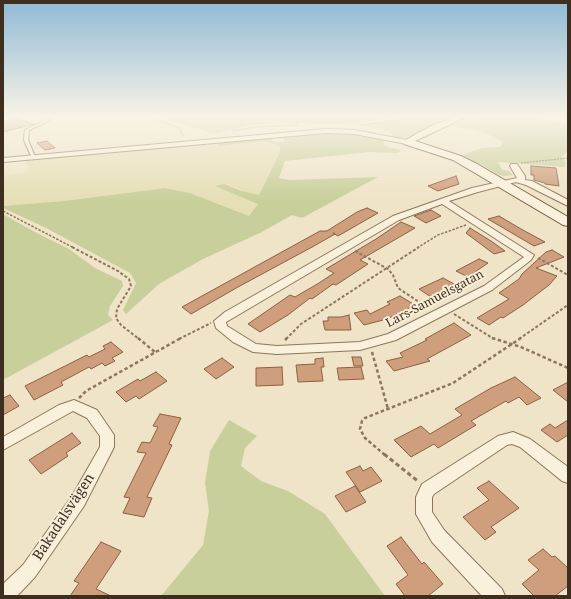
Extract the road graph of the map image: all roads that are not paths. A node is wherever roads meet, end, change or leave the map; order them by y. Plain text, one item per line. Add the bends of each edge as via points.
1 (28, 145) edge
2 (166, 145) edge
3 (416, 145) edge
4 (33, 157) junction
5 (3, 160) edge
6 (514, 166) road end
7 (521, 180) junction
8 (502, 183) junction
9 (443, 201) junction
10 (568, 203) edge
11 (568, 222) edge
12 (3, 444) edge
13 (568, 476) edge
14 (4, 596) edge
15 (495, 596) edge

1 - 4 lane
2 - 4 street
3 - 8 street via 457,158
4 - 5 street
6 - 7 street
7 - 8 street
7 - 10 street
8 - 9 street
8 - 11 street
9 - 9 street, Lars-Samuelsgatan via 396,218 345,247 220,321 222,328 253,348 277,350 360,346 392,337 488,288 528,258 529,255
12 - 14 street, Bakadalsvägen via 74,405 92,414 107,435 107,447 74,507 29,571
13 - 15 street via 525,443 513,438 503,440 428,489 424,497 424,514 438,536

